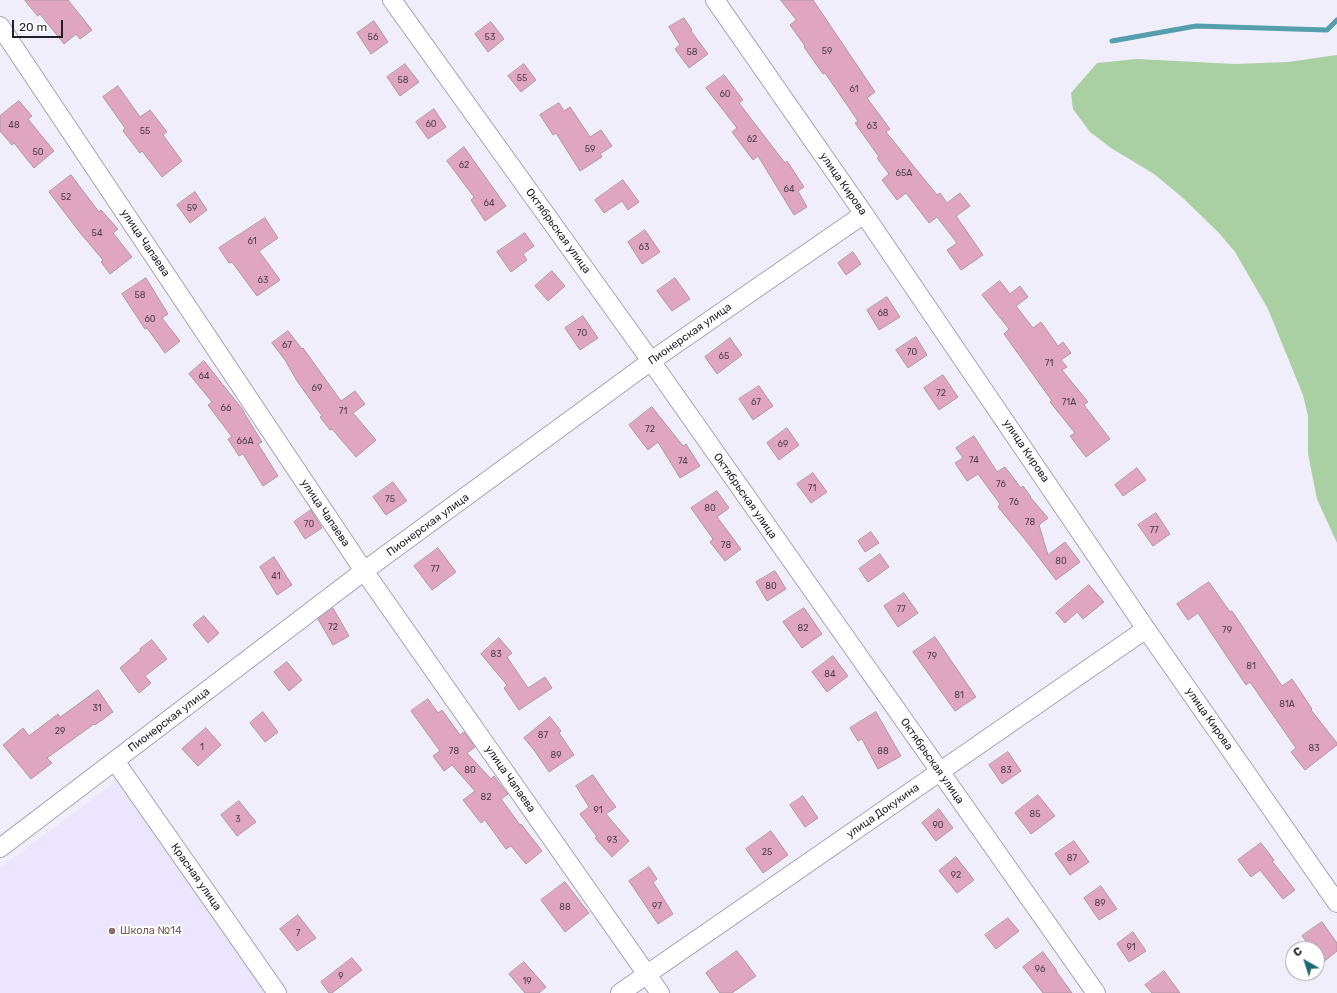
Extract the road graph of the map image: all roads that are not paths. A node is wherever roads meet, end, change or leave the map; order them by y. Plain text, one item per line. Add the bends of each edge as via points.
1 (392, 0) edge
2 (715, 0) edge
3 (0, 26) edge
4 (864, 214) junction
5 (651, 361) junction
6 (364, 571) junction
7 (1146, 629) junction
8 (115, 761) junction
9 (940, 772) junction
10 (0, 848) edge
11 (1337, 903) edge
12 (647, 975) junction
13 (277, 993) edge
14 (620, 993) edge
15 (660, 993) edge
16 (1096, 993) edge

1 - 5 street, Октябрьская улица
2 - 4 street, улица Кирова
3 - 6 street, улица Чапаева
4 - 5 street, Пионерская улица
4 - 7 street, улица Кирова
5 - 6 street, Пионерская улица
5 - 9 street, Октябрьская улица
6 - 8 street, Пионерская улица
6 - 12 street, улица Чапаева
7 - 9 street, улица Докукина
7 - 11 street, улица Кирова
8 - 10 street, Пионерская улица
8 - 13 street, Красная улица
9 - 12 street, улица Докукина
9 - 16 street, Октябрьская улица
12 - 14 street, улица Докукина
12 - 15 street, улица Чапаева

